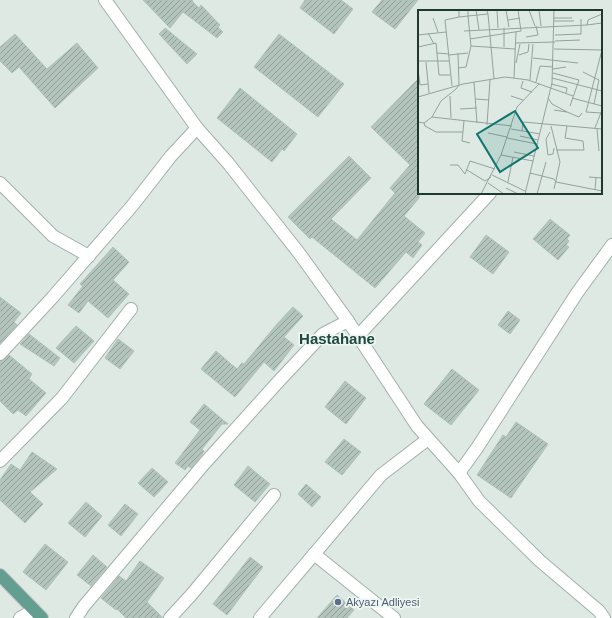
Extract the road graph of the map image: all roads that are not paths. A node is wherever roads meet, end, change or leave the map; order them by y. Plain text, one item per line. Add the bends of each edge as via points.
1 (105, 0) edge
2 (197, 128) junction
3 (0, 183) edge
4 (489, 194) edge
5 (612, 245) edge
6 (89, 256) junction
7 (131, 309) dead end
8 (348, 322) junction
9 (358, 336) junction
10 (0, 354) edge
11 (428, 439) junction
12 (0, 461) edge
13 (459, 473) junction
14 (274, 495) dead end
15 (314, 554) junction
16 (0, 575) edge
17 (38, 614) edge
18 (20, 618) edge
19 (76, 618) edge
20 (170, 618) edge
21 (260, 618) edge
22 (394, 618) edge
23 (604, 618) edge

1 - 2 street
2 - 6 street
2 - 8 street via 299,253
3 - 6 street via 54,236
4 - 9 street
5 - 13 street via 577,293
6 - 10 street
7 - 12 street via 62,398
8 - 9 street
8 - 19 street via 323,334 278,382 204,464
9 - 11 street
11 - 13 street
11 - 15 street via 381,475
13 - 23 street via 479,501 501,523
14 - 20 street
15 - 21 street
15 - 22 street
16 - 17 main road
17 - 18 street

